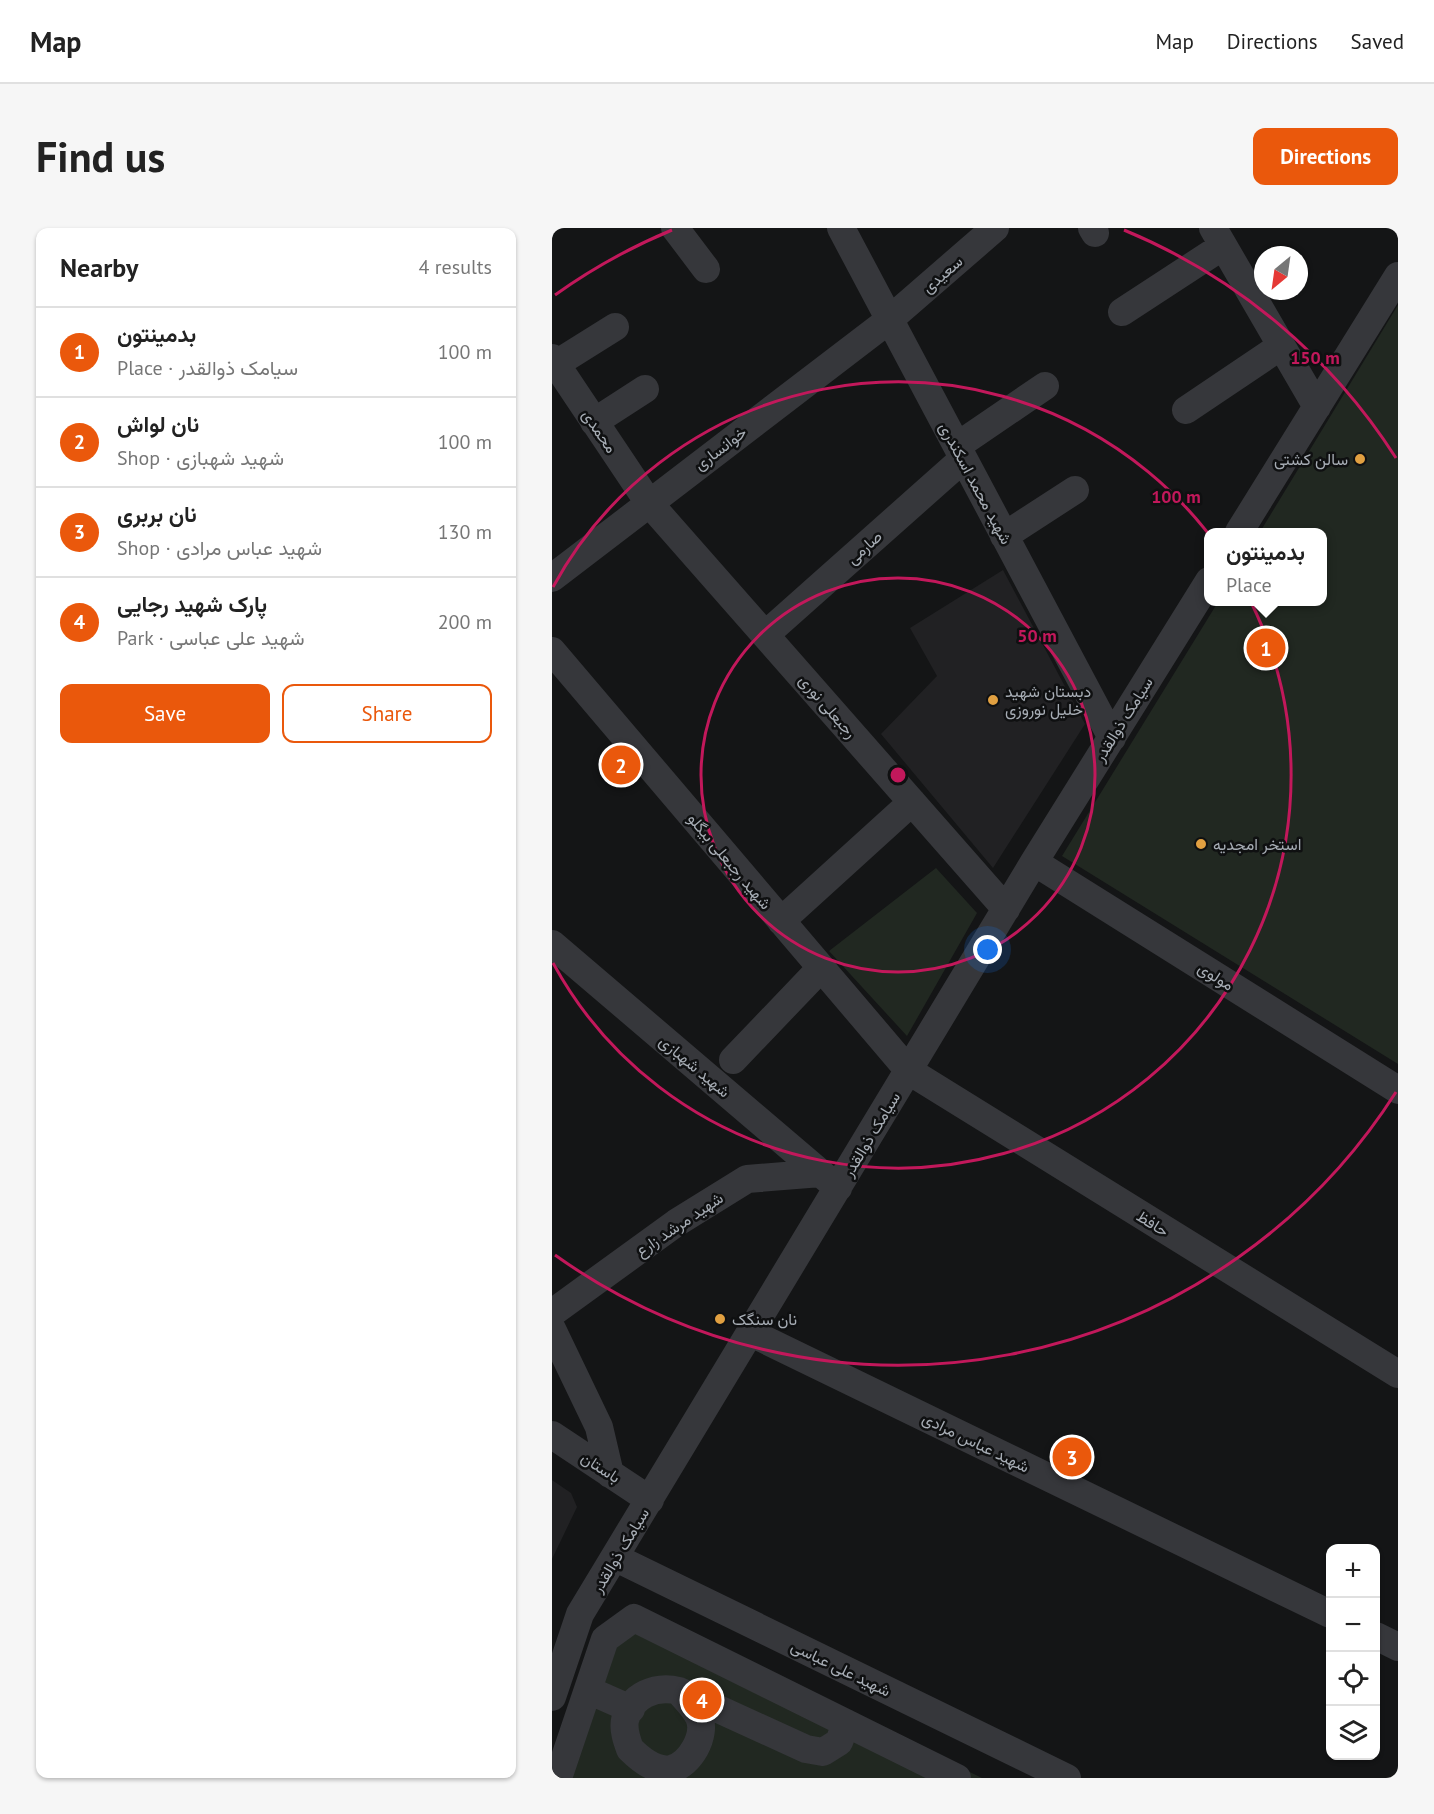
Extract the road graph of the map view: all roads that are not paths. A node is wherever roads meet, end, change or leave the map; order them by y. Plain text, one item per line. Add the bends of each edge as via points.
1 (675, 228) edge
2 (841, 228) edge
3 (995, 228) edge
4 (1218, 237) edge
5 (706, 269) dead end
6 (1398, 276) edge
7 (1122, 312) dead end
8 (889, 320) junction
9 (615, 327) dead end
10 (1281, 346) junction
11 (554, 361) edge
12 (1045, 386) dead end
13 (645, 389) dead end
14 (1317, 407) junction
15 (1186, 410) dead end
16 (594, 422) junction
17 (960, 452) junction
18 (1075, 490) dead end
19 (649, 503) junction
20 (1241, 528) edge
21 (1004, 536) junction
22 (552, 578) edge
23 (1204, 589) edge
24 (765, 635) junction
25 (552, 651) edge
26 (1112, 738) junction
27 (912, 802) junction
28 (1034, 862) junction
29 (1006, 909) junction
30 (781, 921) junction
31 (552, 944) edge
32 (821, 968) junction
33 (733, 1059) dead end
34 (909, 1071) junction
35 (1398, 1090) edge
36 (830, 1180) junction
37 (552, 1314) edge
38 (552, 1329) edge
39 (751, 1333) junction
40 (1398, 1374) edge
41 (552, 1435) edge
42 (610, 1474) junction
43 (650, 1500) junction
44 (616, 1558) junction
45 (1326, 1612) edge
46 (1380, 1638) edge
47 (1398, 1647) edge
48 (588, 1689) junction
49 (678, 1691) junction
50 (552, 1697) edge
51 (631, 1709) junction
52 (846, 1723) junction
53 (569, 1745) junction
54 (671, 1774) edge
55 (558, 1778) edge
56 (582, 1778) edge
57 (957, 1778) edge
58 (1067, 1778) edge

1 - 5 street
2 - 8 street, شهید محمد اسکندری
3 - 8 street, سعیدی
4 - 7 street
4 - 10 street
6 - 14 street
8 - 17 street, شهید محمد اسکندری
8 - 19 street, خوانساری
9 - 11 street
10 - 14 street
10 - 15 street
11 - 16 street, محمدی
12 - 17 street, صارمی
13 - 16 street
14 - 20 street
16 - 19 street, محمدی
17 - 21 street, شهید محمد اسکندری
17 - 24 street, صارمی
18 - 21 street
19 - 22 street, خوانساری
19 - 24 street, رجبعلی نوری
21 - 26 street, شهید محمد اسکندری
23 - 26 street, سیامک ذوالقدر
24 - 27 street, رجبعلی نوری
25 - 30 street, شهید رجبعلی بیگلو
26 - 28 street, سیامک ذوالقدر
27 - 29 street, رجبعلی نوری
27 - 30 street
28 - 29 street, سیامک ذوالقدر
28 - 35 street, مولوی
29 - 34 street, سیامک ذوالقدر
30 - 32 street, شهید رجبعلی بیگلو
31 - 36 street, شهید شهبازی
32 - 33 street
32 - 34 street, شهید رجبعلی بیگلو
34 - 36 street, سیامک ذوالقدر
34 - 40 street, حافظ
36 - 37 street, شهید مرشد زارع via 747,1179 676,1224
36 - 39 street, سیامک ذوالقدر
38 - 42 street via 599,1427
39 - 43 street, سیامک ذوالقدر
39 - 45 street, شهید عباس مرادی
41 - 42 street, باستان
42 - 43 street, باستان
43 - 44 street, سیامک ذوالقدر
44 - 50 street, سیامک ذوالقدر via 580,1614
44 - 58 street, شهید علی عباسی
46 - 47 street
48 - 51 street
48 - 52 street via 605,1639 634,1618
48 - 53 street
49 - 51 street via 655,1689
49 - 52 street via 823,1752 839,1742
49 - 54 street via 700,1718 702,1734 689,1757
51 - 54 street via 625,1720 630,1749
52 - 57 street
53 - 55 street
53 - 56 street

